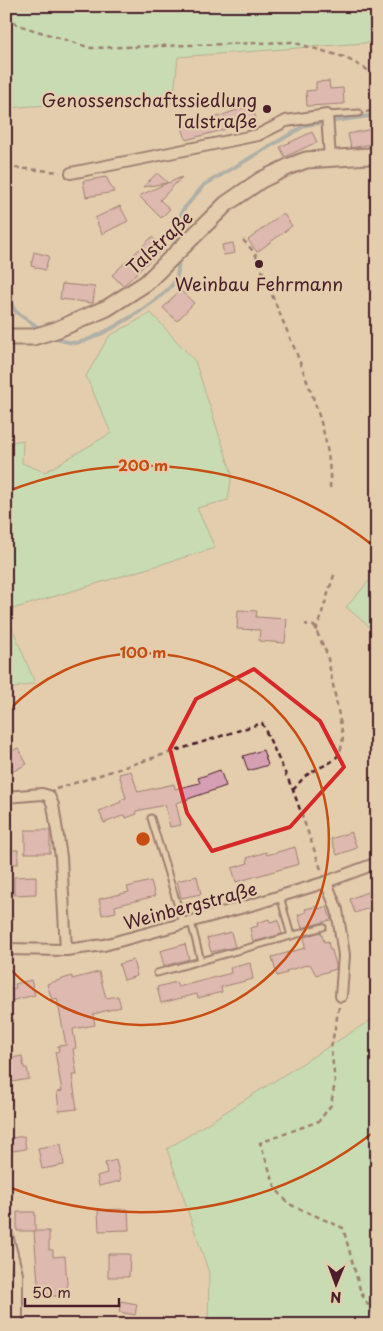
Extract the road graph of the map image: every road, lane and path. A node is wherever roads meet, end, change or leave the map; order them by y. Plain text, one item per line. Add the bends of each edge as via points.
1 (6, 16) edge
2 (377, 75) edge
3 (359, 112) dead end
4 (327, 120) junction
5 (377, 154) edge
6 (330, 159) junction
7 (6, 167) edge
8 (71, 173) joint
9 (243, 240) dead end
10 (6, 337) edge
11 (330, 489) dead end
12 (335, 572) dead end
13 (305, 624) dead end
14 (316, 631) junction
15 (56, 789) dead end
16 (293, 790) junction
17 (6, 796) edge
18 (151, 818) dead end
19 (377, 863) edge
20 (326, 882) junction
21 (280, 896) junction
22 (187, 923) junction
23 (323, 927) dead end
24 (291, 936) junction
25 (6, 950) edge
26 (66, 950) junction
27 (201, 961) junction
28 (157, 973) dead end
29 (341, 996) joint
30 (6, 1231) edge
31 (377, 1320) edge
32 (17, 1325) edge

1 - 2 path via 18,25 91,48 292,42 344,57
3 - 4 lane
4 - 6 street
4 - 8 street via 286,120 258,135
5 - 6 street, Talstraße
6 - 10 street, Talstraße via 306,160 261,180 226,204 146,283 107,308 33,337
7 - 8 path
9 - 11 path via 254,253 303,370 328,446
12 - 14 path
13 - 14 path via 314,626
14 - 16 path via 327,654 343,736 342,746 339,756 306,776
15 - 16 path via 262,723
16 - 20 path
17 - 26 street via 42,794 49,796 53,805 61,857
18 - 22 lane
19 - 20 street, Weinbergstraße
20 - 21 street, Weinbergstraße
20 - 29 street via 337,910 344,955
21 - 22 street, Weinbergstraße
21 - 24 lane
22 - 26 street, Weinbergstraße via 104,945
22 - 27 lane
23 - 24 lane
24 - 27 lane
25 - 26 street, Weinbergstraße
27 - 28 lane
29 - 31 path via 331,1048 335,1082 331,1105 319,1121 260,1143 276,1189 289,1204 343,1228 361,1293
30 - 32 street via 18,1274

